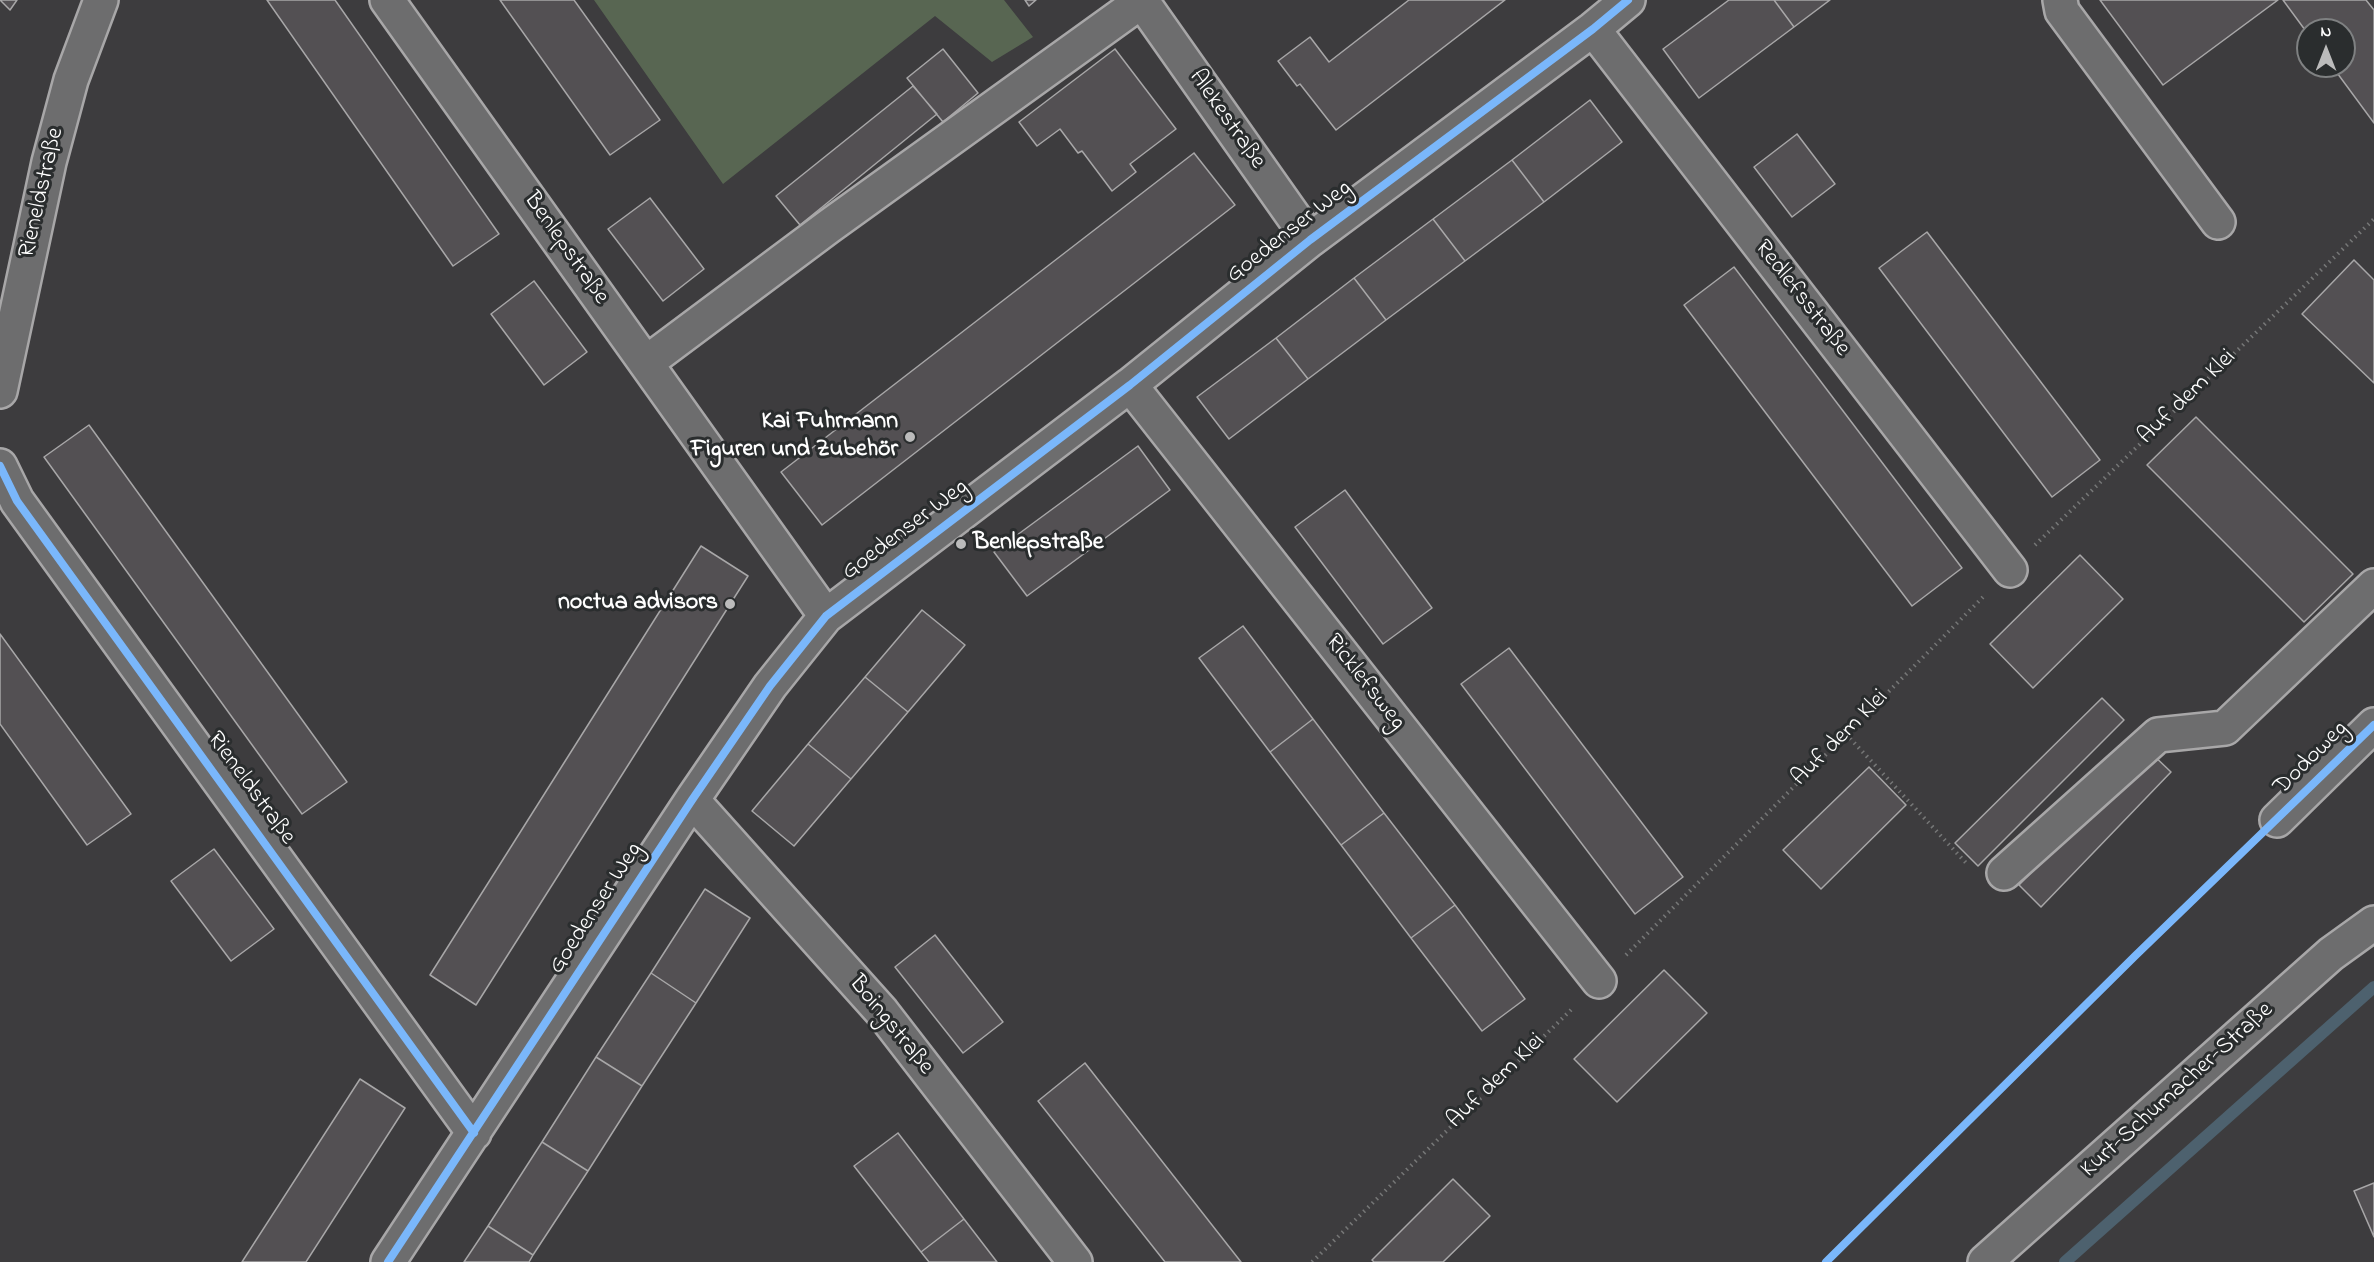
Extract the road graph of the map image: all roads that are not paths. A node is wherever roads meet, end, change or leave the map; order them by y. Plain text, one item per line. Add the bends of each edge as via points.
1 (101, 0) edge
2 (387, 0) edge
3 (1142, 0) edge
4 (1628, 0) edge
5 (2060, 0) edge
6 (1593, 29) junction
7 (2218, 222) dead end
8 (1310, 240) junction
9 (646, 363) junction
10 (1130, 385) junction
11 (0, 391) edge
12 (0, 466) edge
13 (2010, 570) road end
14 (2374, 586) edge
15 (826, 616) junction
16 (2374, 725) edge
17 (692, 800) junction
18 (2277, 820) dead end
19 (2004, 873) road end
20 (2374, 923) edge
21 (1599, 981) road end
22 (474, 1133) junction
23 (388, 1262) edge
24 (1075, 1262) edge
25 (1985, 1262) edge

1 - 11 street, Rieneldstraße via 71,80 49,162
2 - 9 street, Benlepstraße
3 - 8 street, Alekestraße
3 - 9 street
4 - 6 street, Goedenser Weg
5 - 7 street via 2062,11
6 - 8 street, Goedenser Weg
6 - 13 street, Redlefsstraße
8 - 10 street, Goedenser Weg
9 - 15 street, Benlepstraße
10 - 15 street, Goedenser Weg
10 - 21 street, Ricklefsweg
12 - 22 street, Rieneldstraße via 24,510
14 - 19 street via 2225,728 2158,735
15 - 17 street, Goedenser Weg via 770,686
16 - 18 street, Dodoweg
17 - 22 street, Goedenser Weg
17 - 24 street, Boingstraße via 882,1012
20 - 25 street, Kurt-Schumacher-Straße via 2331,954
22 - 23 street, Goedenser Weg

